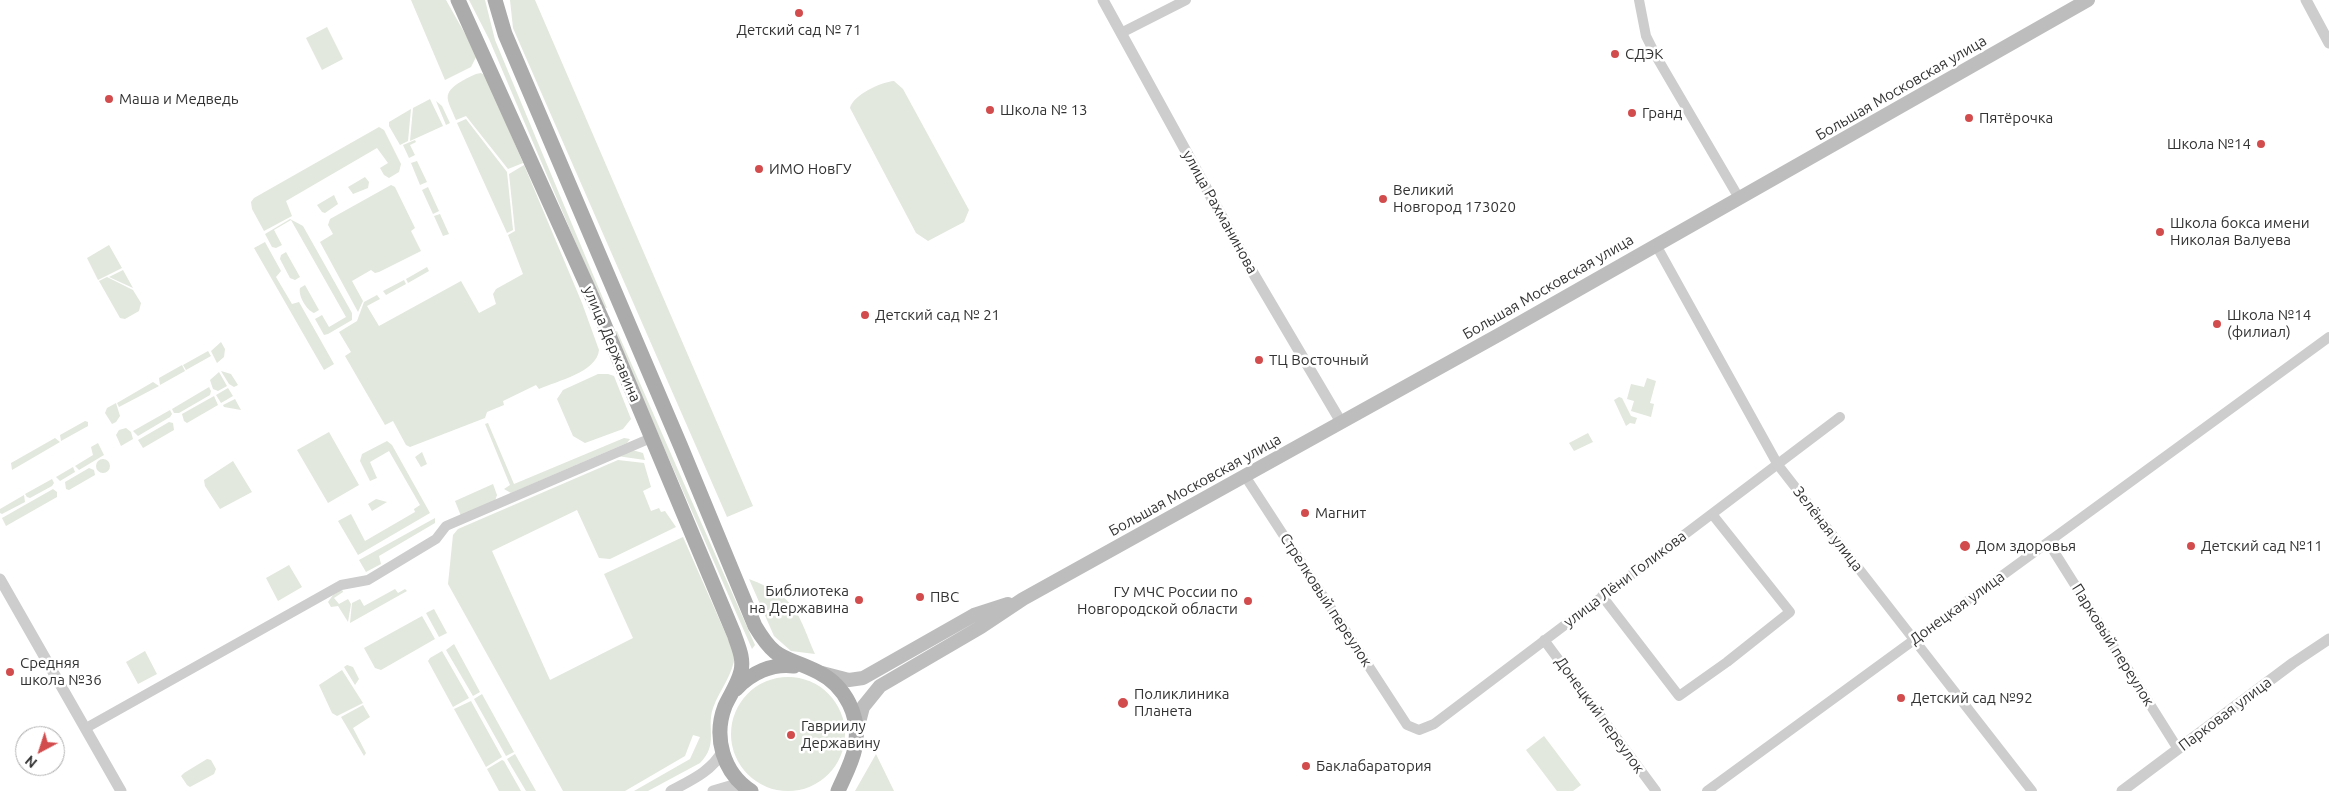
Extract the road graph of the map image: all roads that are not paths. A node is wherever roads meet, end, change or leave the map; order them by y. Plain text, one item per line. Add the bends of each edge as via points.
1 (458, 0) edge
2 (495, 0) edge
3 (1103, 0) edge
4 (1186, 0) edge
5 (1639, 0) edge
6 (2088, 0) edge
7 (2306, 0) edge
8 (1121, 32) junction
9 (2329, 43) edge
10 (1739, 198) junction
11 (1656, 245) junction
12 (623, 310) junction
13 (602, 319) junction
14 (2329, 337) edge
15 (1840, 418) dead end
16 (1340, 422) junction
17 (651, 438) junction
18 (1778, 465) junction
19 (1245, 476) junction
20 (1712, 514) junction
21 (2048, 542) junction
22 (0, 579) edge
23 (1602, 596) junction
24 (1023, 599) junction
25 (1914, 639) junction
26 (2329, 639) edge
27 (1544, 640) junction
28 (810, 669) junction
29 (732, 694) junction
30 (1407, 725) joint
31 (86, 728) junction
32 (857, 738) junction
33 (2178, 749) junction
34 (722, 752) junction
35 (851, 762) junction
36 (749, 790) edge
37 (121, 791) edge
38 (671, 791) edge
39 (713, 791) edge
40 (826, 791) edge
41 (838, 791) edge
42 (1656, 791) edge
43 (1707, 791) edge
44 (2032, 791) edge
45 (2122, 791) edge

1 - 13 main road, улица Державина
2 - 12 main road, улица Державина via 505,34
3 - 8 street, улица Рахманинова
4 - 8 street via 1143,24
5 - 10 street via 1646,36 1656,56
6 - 10 main road, Большая Московская улица
7 - 9 street
8 - 16 street, улица Рахманинова
10 - 11 main road, Большая Московская улица
11 - 16 main road, Большая Московская улица
11 - 18 street, Зелёная улица
12 - 13 main road
12 - 28 main road, улица Державина via 755,626 766,645 780,658
13 - 17 main road, улица Державина
14 - 21 street, Донецкая улица
15 - 18 street, улица Лёни Голикова
16 - 19 main road, Большая Московская улица
17 - 29 main road, улица Державина via 742,658 741,672
17 - 31 street via 446,526 436,539 368,580 341,585
18 - 20 street, улица Лёни Голикова
18 - 25 street, Зелёная улица
19 - 24 main road, Большая Московская улица
19 - 30 street, Стрелковый переулок
20 - 23 street, улица Лёни Голикова
20 - 23 street via 1790,612 1727,662 1679,696
21 - 25 street, Донецкая улица
21 - 33 street, Парковый переулок
22 - 31 street
23 - 27 street, улица Лёни Голикова
24 - 28 main road, Большая Московская улица via 974,615 863,678 849,680
24 - 32 main road, Большая Московская улица via 880,686 863,707
25 - 43 street, Донецкая улица
25 - 44 street, Зелёная улица
26 - 33 street, Парковая улица
27 - 30 street, улица Лёни Голикова via 1428,727 1419,730
27 - 42 street, Донецкий переулок
28 - 29 main road, улица Державина via 784,666 764,670 746,680
28 - 32 main road, улица Державина via 839,687 847,698 855,717
29 - 34 main road, улица Державина via 722,716
31 - 37 street
32 - 35 main road, улица Державина
33 - 45 street, Парковая улица
34 - 36 main road, улица Державина via 729,769
34 - 38 street via 718,760 702,773
35 - 40 main road, улица Державина via 840,779
35 - 41 main road, улица Державина
36 - 39 street via 730,786

